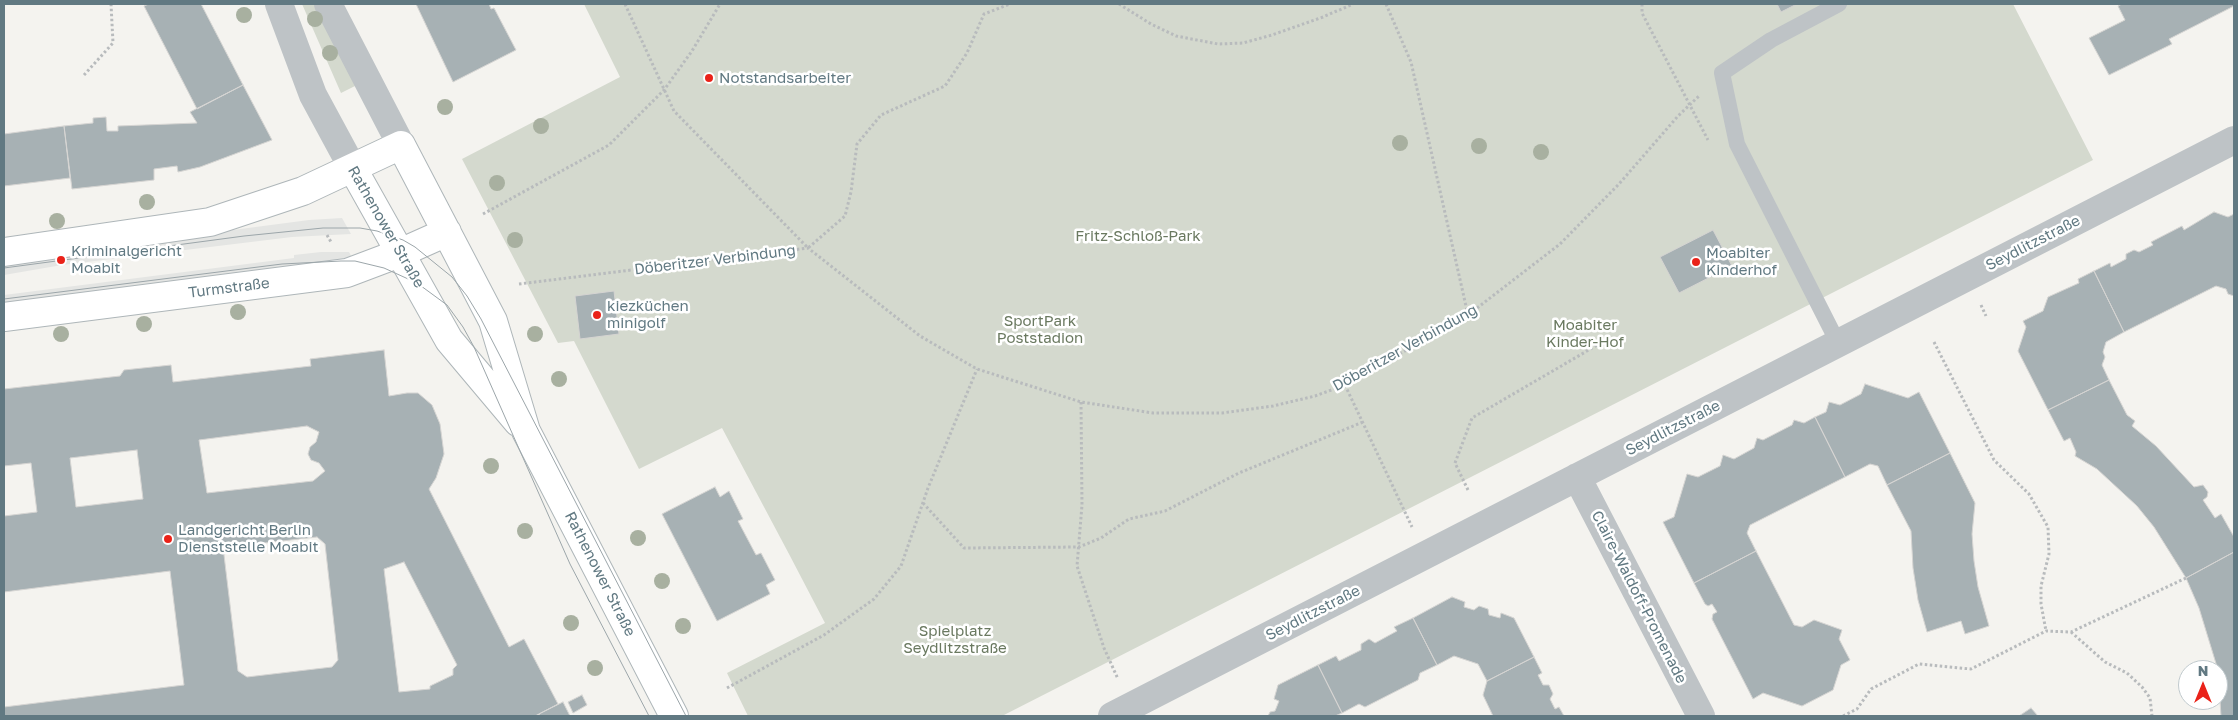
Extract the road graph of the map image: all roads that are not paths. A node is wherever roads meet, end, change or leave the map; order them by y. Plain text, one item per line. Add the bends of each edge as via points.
1 (279, 4) edge
2 (328, 4) edge
3 (1839, 4) edge
4 (2234, 140) edge
5 (402, 145) junction
6 (353, 169) junction
7 (447, 232) junction
8 (4, 252) edge
9 (400, 254) junction
10 (4, 317) edge
11 (1838, 343) junction
12 (526, 431) junction
13 (1577, 477) junction
14 (1122, 711) edge
15 (674, 716) edge
16 (1701, 716) edge

1 - 6 street, Rathenower Straße via 313,95
2 - 5 street, Rathenower Straße
3 - 11 lane via 1771,40 1722,73 1736,144
4 - 11 street, Seydlitzstraße
5 - 6 main road
5 - 7 main road, Rathenower Straße
6 - 8 main road via 303,191 210,222
6 - 9 main road, Rathenower Straße
7 - 9 main road, Turmstraße
7 - 12 main road, Rathenower Straße via 493,321
9 - 10 main road, Turmstraße via 347,274
9 - 12 main road, Rathenower Straße via 449,340
11 - 13 street, Seydlitzstraße
12 - 15 main road, Rathenower Straße
13 - 14 street, Seydlitzstraße
13 - 16 street, Claire-Waldoff-Promenade

